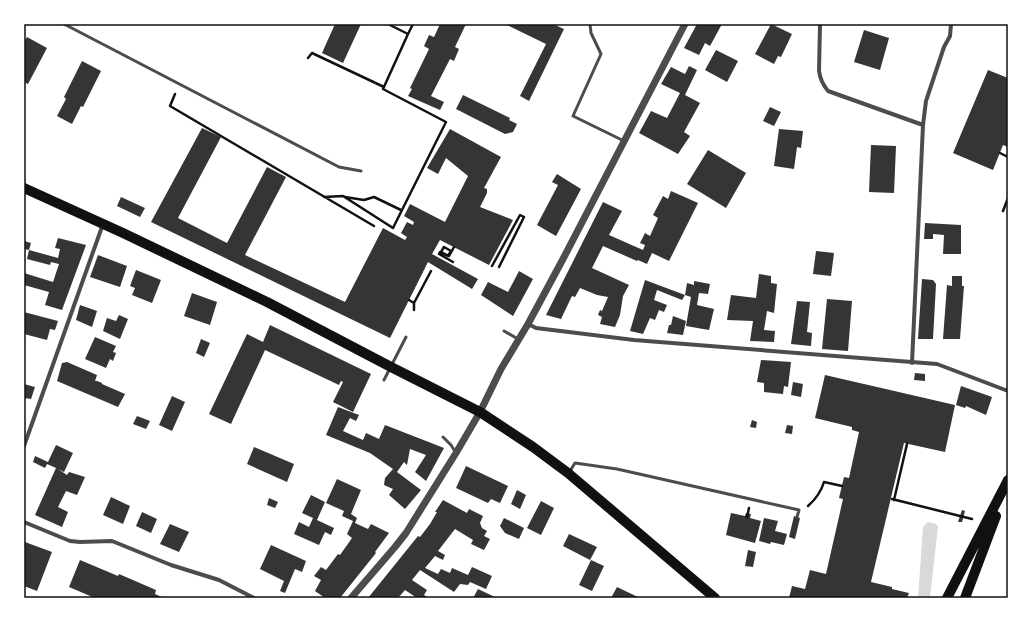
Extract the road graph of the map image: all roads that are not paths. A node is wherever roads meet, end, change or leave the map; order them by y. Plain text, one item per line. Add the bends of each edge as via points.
1 (64, 24) edge
2 (590, 24) edge
3 (685, 24) edge
4 (820, 24) edge
5 (951, 24) edge
6 (923, 125) junction
7 (624, 141) junction
8 (361, 171) dead end
9 (24, 188) edge
10 (103, 224) junction
11 (528, 324) junction
12 (504, 331) dead end
13 (406, 337) dead end
14 (518, 339) junction
15 (912, 363) junction
16 (391, 367) junction
17 (384, 380) dead end
18 (1008, 391) edge
19 (480, 412) junction
20 (443, 437) dead end
21 (24, 446) edge
22 (456, 453) junction
23 (568, 473) junction
24 (1008, 481) edge
25 (797, 517) dead end
26 (24, 522) edge
27 (983, 553) junction
28 (967, 593) edge
29 (254, 598) edge
30 (351, 598) edge
31 (715, 598) edge
32 (948, 598) edge
33 (953, 598) edge
34 (962, 598) edge

1 - 8 lane via 339,166
2 - 7 lane via 591,33 601,54 573,116
3 - 7 street
4 - 6 street via 819,71 828,91
5 - 6 street via 950,36 926,101
6 - 15 street
7 - 11 street
9 - 10 main road
10 - 16 main road via 268,302
10 - 21 street
11 - 14 street
11 - 15 street via 536,328 634,340
12 - 14 lane
13 - 16 lane
14 - 19 street
15 - 18 street via 937,364
16 - 17 lane
16 - 19 main road
19 - 22 street
19 - 23 main road
20 - 22 lane
22 - 30 street via 406,534
23 - 25 lane via 575,464 616,469 800,510
23 - 31 main road
24 - 27 main road
24 - 32 main road
26 - 29 street via 70,541 112,541 171,565 219,580
27 - 28 main road
27 - 33 main road
28 - 34 main road

